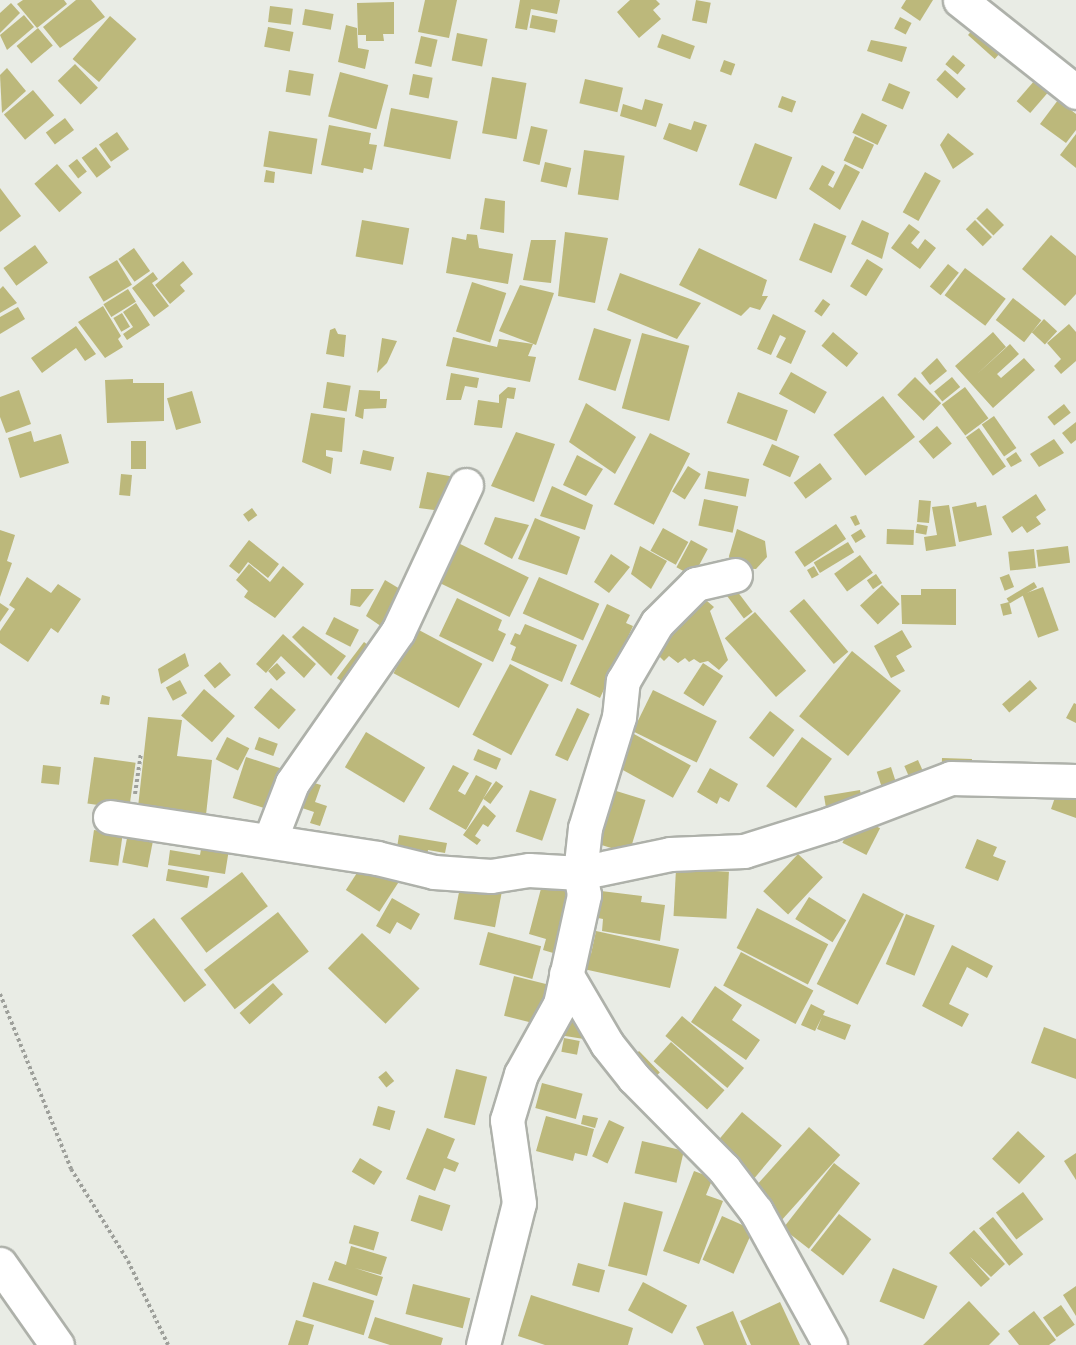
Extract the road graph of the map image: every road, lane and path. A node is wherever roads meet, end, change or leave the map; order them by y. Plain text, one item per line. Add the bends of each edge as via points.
1 (960, 0) edge
2 (1076, 92) edge
3 (466, 485) dead end
4 (735, 575) dead end
5 (1076, 781) edge
6 (110, 817) dead end
7 (270, 840) junction
8 (580, 873) junction
9 (566, 974) junction
10 (0, 994) edge
11 (0, 1264) edge
12 (57, 1345) edge
13 (168, 1345) edge
14 (483, 1345) edge
15 (830, 1345) edge

1 - 2 street
3 - 7 street via 398,632 298,773
4 - 8 street via 696,584 657,623 623,681 619,717 585,828
5 - 8 street via 951,778 830,824 744,851 670,854
6 - 7 street
7 - 8 street via 434,872 490,876 529,870
8 - 9 street via 584,895
9 - 14 street via 560,1004 521,1074 507,1120 519,1203
9 - 15 street via 607,1044 627,1069 724,1169 756,1211
10 - 13 path via 71,1168 128,1261
11 - 12 street

